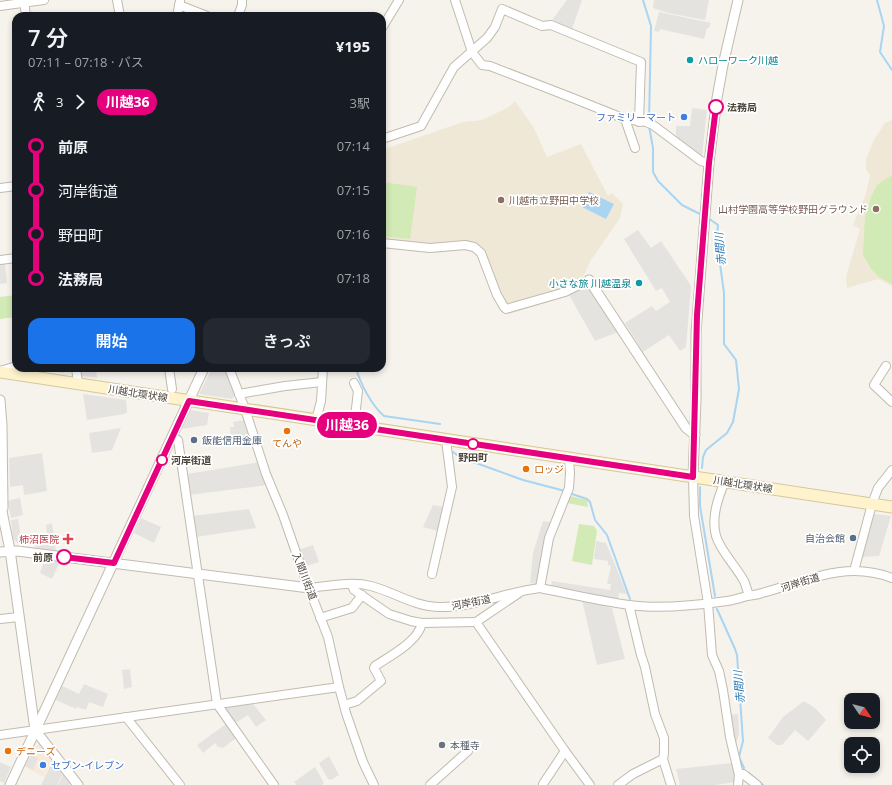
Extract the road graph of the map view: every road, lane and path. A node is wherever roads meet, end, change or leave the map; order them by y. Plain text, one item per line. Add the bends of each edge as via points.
1 (44, 0) edge
2 (117, 0) edge
3 (242, 0) edge
4 (399, 0) edge
5 (455, 0) edge
6 (738, 0) edge
7 (24, 1) edge
8 (180, 3) edge
9 (0, 6) edge
10 (25, 12) edge
11 (119, 12) edge
12 (199, 12) edge
13 (239, 12) edge
14 (386, 21) edge
15 (472, 52) junction
16 (625, 119) junction
17 (646, 123) junction
18 (386, 138) edge
19 (635, 148) dead end
20 (709, 163) junction
21 (12, 186) edge
22 (0, 188) edge
23 (386, 243) edge
24 (12, 258) edge
25 (0, 260) edge
26 (589, 280) joint
27 (886, 366) dead end
28 (12, 368) edge
29 (0, 372) edge
30 (77, 372) edge
31 (170, 372) edge
32 (202, 372) edge
33 (231, 372) edge
34 (323, 372) edge
35 (322, 382) junction
36 (78, 383) junction
37 (354, 383) dead end
38 (172, 389) dead end
39 (239, 394) junction
40 (0, 400) edge
41 (189, 401) junction
42 (892, 402) edge
43 (245, 410) junction
44 (316, 420) junction
45 (354, 426) junction
46 (695, 435) junction
47 (172, 437) junction
48 (446, 440) junction
49 (569, 458) junction
50 (892, 470) edge
51 (693, 477) junction
52 (725, 481) junction
53 (0, 502) edge
54 (872, 504) junction
55 (892, 507) edge
56 (3, 511) junction
57 (10, 550) junction
58 (0, 552) edge
59 (114, 563) junction
60 (854, 571) junction
61 (198, 573) junction
62 (432, 574) dead end
63 (892, 578) edge
64 (352, 585) junction
65 (309, 588) junction
66 (540, 588) junction
67 (525, 590) junction
68 (362, 595) junction
69 (749, 595) junction
70 (708, 603) junction
71 (629, 605) junction
72 (19, 617) junction
73 (320, 618) junction
74 (0, 619) edge
75 (476, 622) junction
76 (422, 623) junction
77 (339, 687) junction
78 (218, 704) junction
79 (344, 705) junction
80 (126, 717) junction
81 (35, 730) junction
82 (0, 735) edge
83 (468, 751) dead end
84 (566, 751) junction
85 (663, 759) junction
86 (739, 775) junction
87 (10, 785) edge
88 (78, 785) edge
89 (180, 785) edge
90 (274, 785) edge
91 (374, 785) edge
92 (430, 785) edge
93 (544, 785) edge
94 (590, 785) edge
95 (618, 785) edge
96 (671, 785) edge
97 (738, 785) edge
98 (756, 785) edge

1 - 7 street
2 - 11 street
3 - 13 street
4 - 14 street
5 - 15 street
6 - 20 street via 717,98
7 - 9 street
7 - 10 street
8 - 12 street
15 - 16 street via 482,65
15 - 17 street via 495,27 502,9 542,26 550,25 641,62
15 - 18 street via 454,67 421,126
16 - 17 street
16 - 19 street
17 - 20 street via 701,161
20 - 46 street via 696,333
21 - 22 street
23 - 26 street via 430,248 465,245 474,247 481,253 497,295 506,309 565,292
24 - 25 street
26 - 46 street via 686,428
27 - 42 street via 874,385
28 - 29 street
29 - 36 main road, 川越北環状線
30 - 36 street
31 - 38 street
32 - 41 street
33 - 39 street, 入間川街道
34 - 35 street
35 - 39 street
35 - 44 street
36 - 41 main road, 川越北環状線
37 - 45 street via 358,391
39 - 43 street, 入間川街道
40 - 56 street
41 - 43 main road, 川越北環状線
41 - 47 street
43 - 44 main road, 川越北環状線
43 - 65 street, 入間川街道
44 - 45 main road, 川越北環状線
45 - 48 main road, 川越北環状線
46 - 51 street
47 - 59 street
47 - 61 street via 178,440
48 - 49 main road, 川越北環状線
48 - 62 street via 452,487
49 - 51 main road, 川越北環状線
49 - 66 street via 569,488 549,538
50 - 54 street via 878,488
51 - 52 main road, 川越北環状線
51 - 70 street via 694,516
52 - 54 main road, 川越北環状線
52 - 69 street via 718,497 714,522 716,536 743,580
53 - 56 street
54 - 55 main road, 川越北環状線
54 - 60 street
56 - 57 street
57 - 58 street, 河岸街道
57 - 59 street, 河岸街道
57 - 72 street
59 - 61 street, 河岸街道
59 - 81 street
60 - 63 street, 河岸街道 via 872,572
60 - 69 street, 河岸街道 via 812,577 761,594
61 - 65 street, 河岸街道
61 - 78 street
64 - 65 street, 河岸街道
64 - 67 street, 河岸街道 via 369,586 411,602 438,607 455,607
64 - 68 street via 354,590
65 - 73 street, 入間川街道
66 - 67 street, 河岸街道
66 - 71 street, 河岸街道
67 - 75 street
68 - 73 street via 352,608
68 - 76 street via 389,614
69 - 70 street, 河岸街道
70 - 71 street, 河岸街道 via 650,607
70 - 86 street via 712,655 719,671
71 - 85 street via 655,714 664,738
72 - 74 street
72 - 81 street
73 - 77 street, 入間川街道 via 328,637
75 - 76 street
75 - 84 street
76 - 79 street via 416,636 375,666 381,681 357,701
77 - 78 street
77 - 79 street, 入間川街道
78 - 80 street
78 - 90 street
79 - 91 street, 入間川街道
80 - 81 street
80 - 89 street
81 - 82 street
81 - 87 street
81 - 88 street
83 - 92 street
84 - 93 street via 542,784
84 - 94 street
85 - 95 street via 633,774
85 - 96 street
86 - 97 street
86 - 98 street via 743,774

